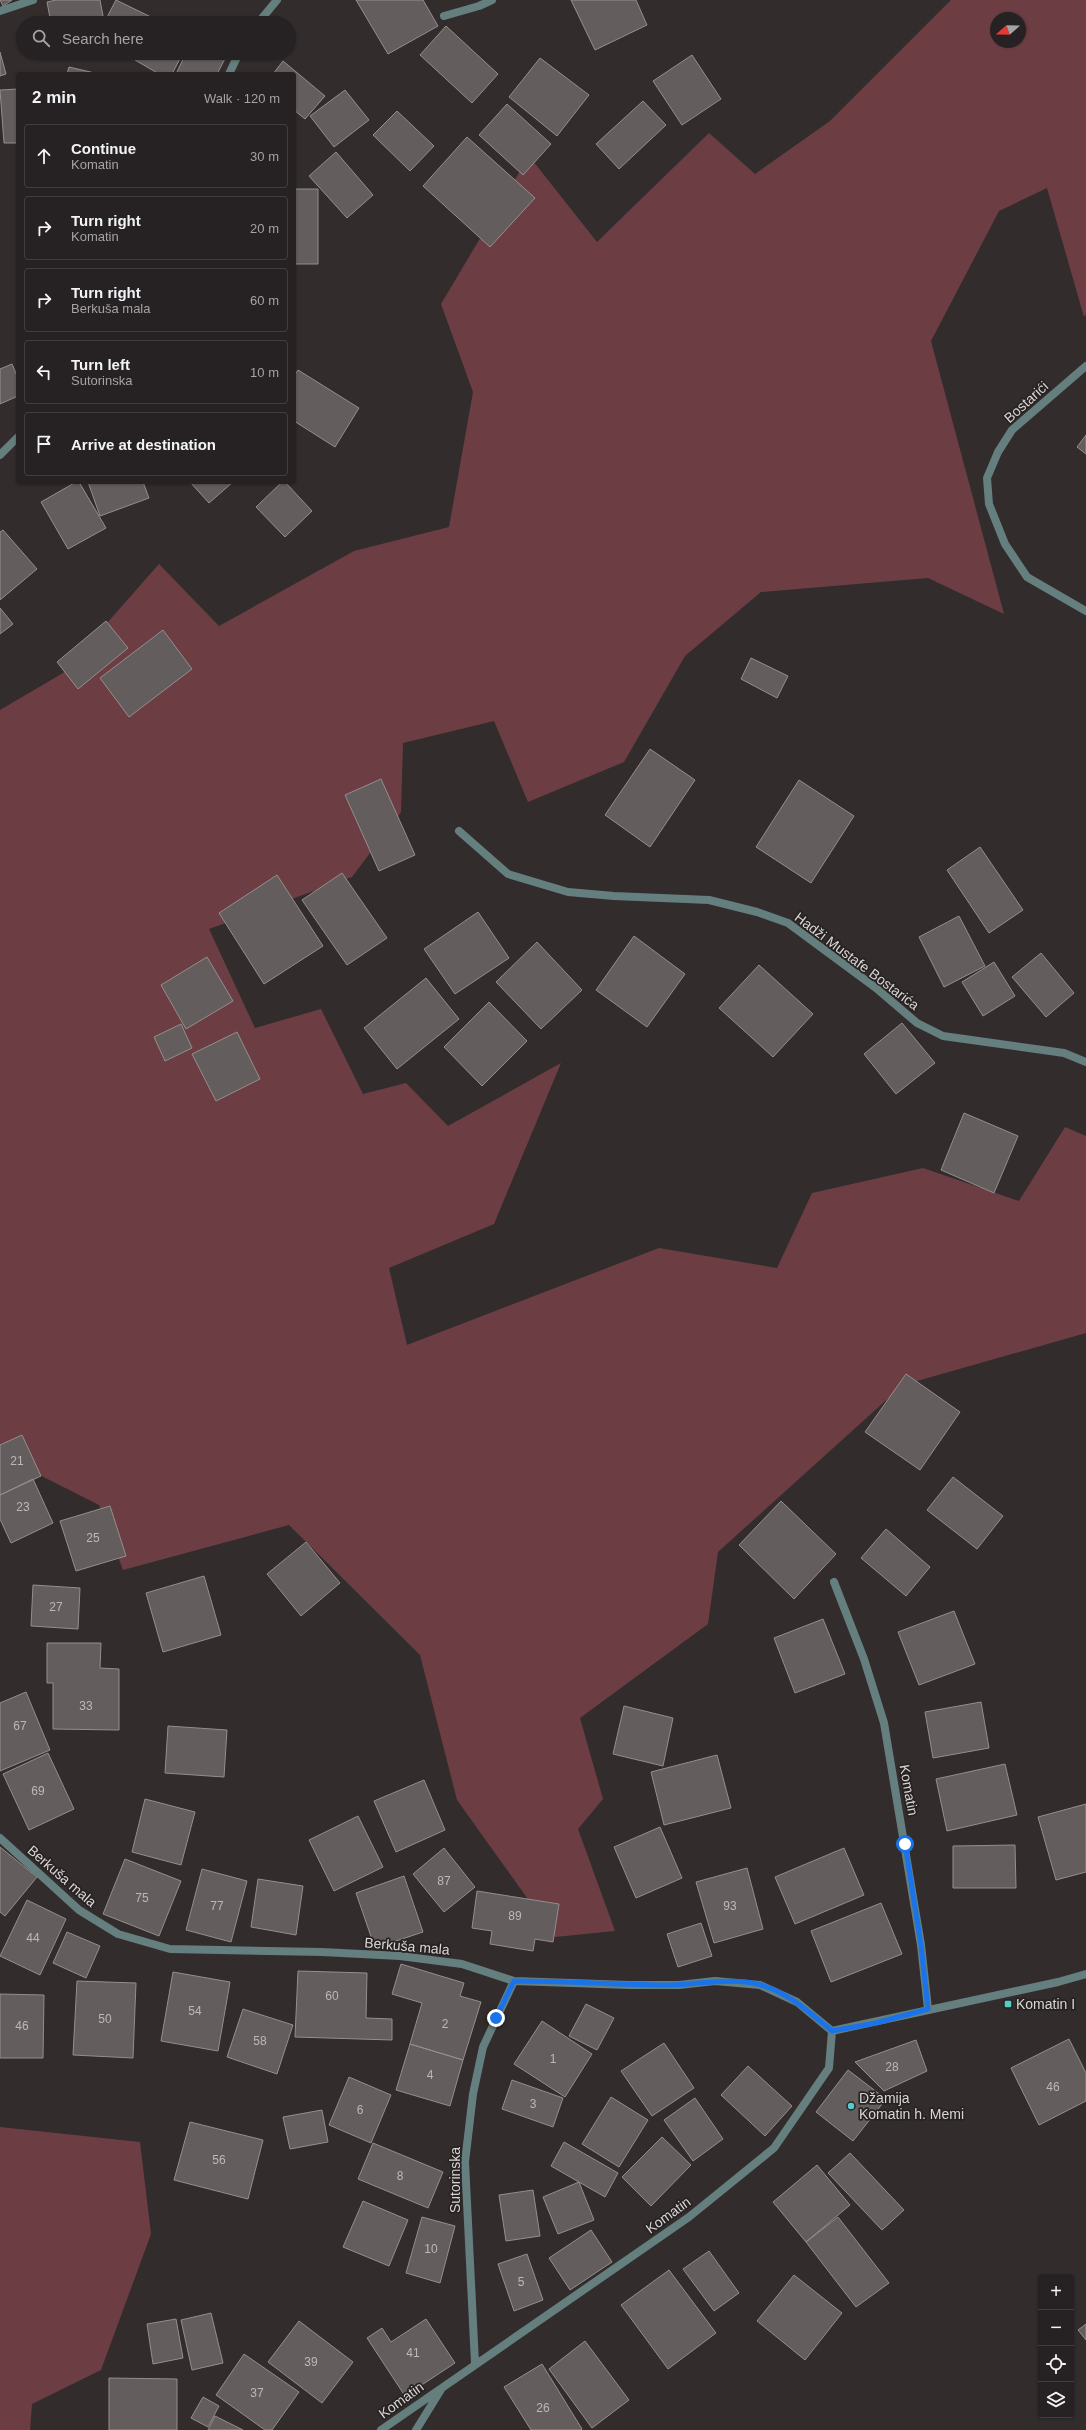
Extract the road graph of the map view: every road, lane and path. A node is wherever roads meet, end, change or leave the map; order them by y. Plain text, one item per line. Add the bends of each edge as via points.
1 (32, 0) edge
2 (277, 0) edge
3 (492, 0) edge
4 (0, 11) edge
5 (264, 16) edge
6 (444, 16) dead end
7 (236, 60) edge
8 (230, 72) edge
9 (1086, 366) edge
10 (16, 439) edge
11 (0, 455) edge
12 (1086, 611) edge
13 (459, 831) dead end
14 (1086, 1062) edge
15 (834, 1582) dead end
16 (0, 1838) edge
17 (1086, 1974) edge
18 (514, 1981) junction
19 (928, 2009) junction
20 (832, 2031) junction
21 (475, 2363) junction
22 (445, 2384) junction
23 (381, 2430) edge
24 (416, 2430) edge

1 - 4 street
2 - 5 street
3 - 6 street
7 - 8 street
9 - 12 street, Bostarići via 1012,430 998,452 987,478 989,504 1005,544 1027,577
10 - 11 street
13 - 14 street, Hadži Mustafe Bostarića via 508,874 568,892 709,900 775,918 788,923 876,988 917,1023 943,1036 1064,1053
15 - 19 street, Komatin via 864,1659 884,1723 921,1945
16 - 18 street, Berkuša mala via 79,1910 118,1934 170,1949 400,1956 462,1964
17 - 19 street
18 - 20 street, Berkuša mala via 629,1985 679,1985 715,1981 760,1985 797,2002
18 - 21 street, Sutorinska via 483,2048 465,2162
19 - 20 street via 876,2023
20 - 21 street, Komatin via 829,2068 774,2148 689,2217
21 - 22 street, Komatin
22 - 23 street, Komatin
22 - 24 street

